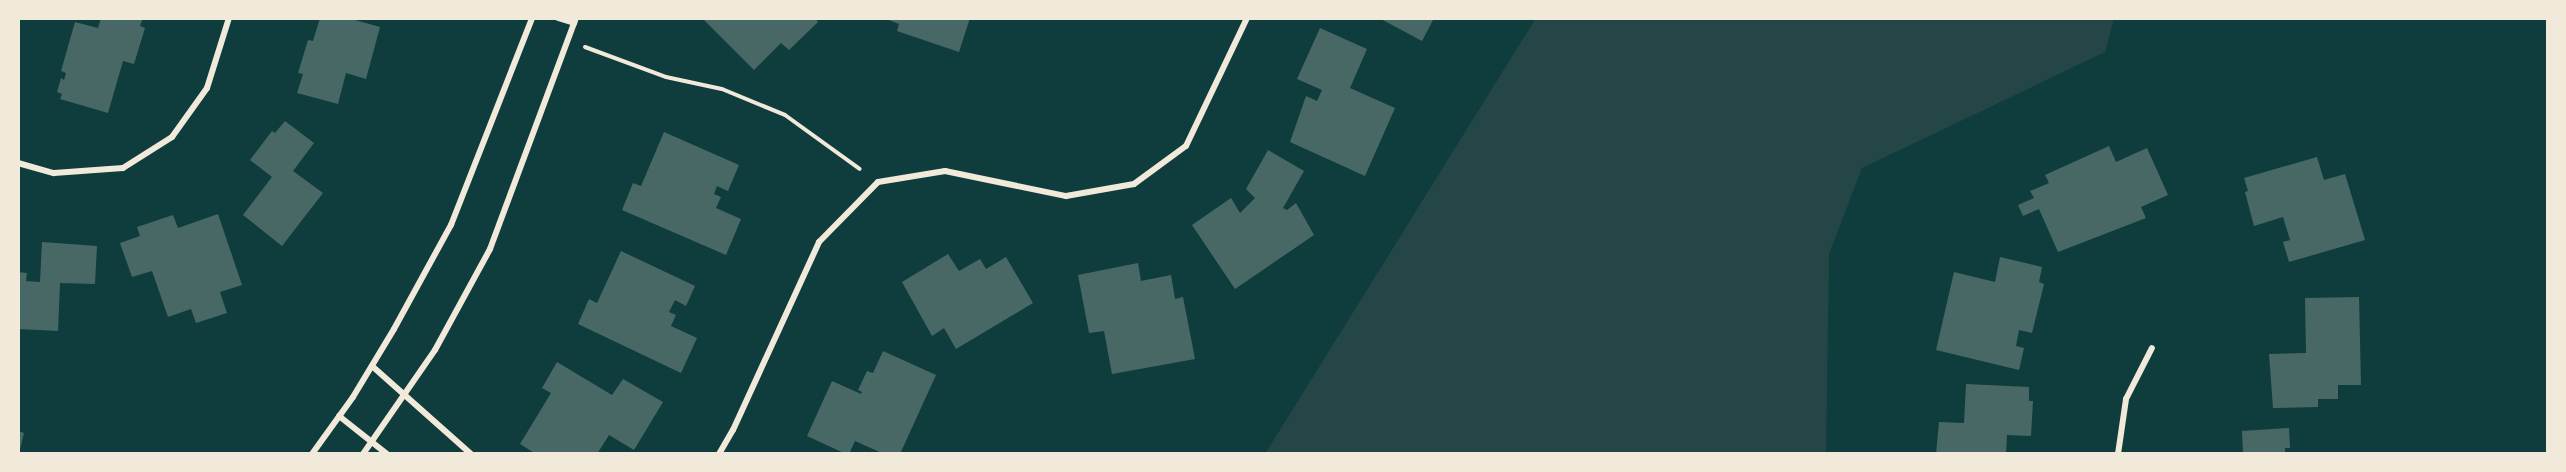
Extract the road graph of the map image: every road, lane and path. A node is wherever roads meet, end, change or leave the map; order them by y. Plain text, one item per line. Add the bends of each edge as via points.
1 (229, 18) edge
2 (532, 18) edge
3 (558, 18) edge
4 (1247, 18) edge
5 (575, 20) edge
6 (568, 40) junction
7 (18, 163) edge
8 (878, 182) junction
9 (2152, 348) dead end
10 (372, 366) junction
11 (404, 394) junction
12 (339, 416) junction
13 (371, 442) junction
14 (312, 454) edge
15 (363, 454) edge
16 (387, 454) edge
17 (471, 454) edge
18 (719, 454) edge
19 (2118, 454) edge

1 - 7 street via 207,88 172,137 123,168 54,173
2 - 10 street via 451,225
3 - 5 street
4 - 8 street via 1186,146 1134,184 1066,196 945,171
5 - 6 street
6 - 8 path via 666,77 722,89 785,115
6 - 11 street via 490,249 435,350
8 - 18 street via 819,242
9 - 19 street via 2126,399
10 - 11 street
10 - 12 street
11 - 13 street
11 - 17 street
12 - 13 street
12 - 14 street
13 - 15 street
13 - 16 street

